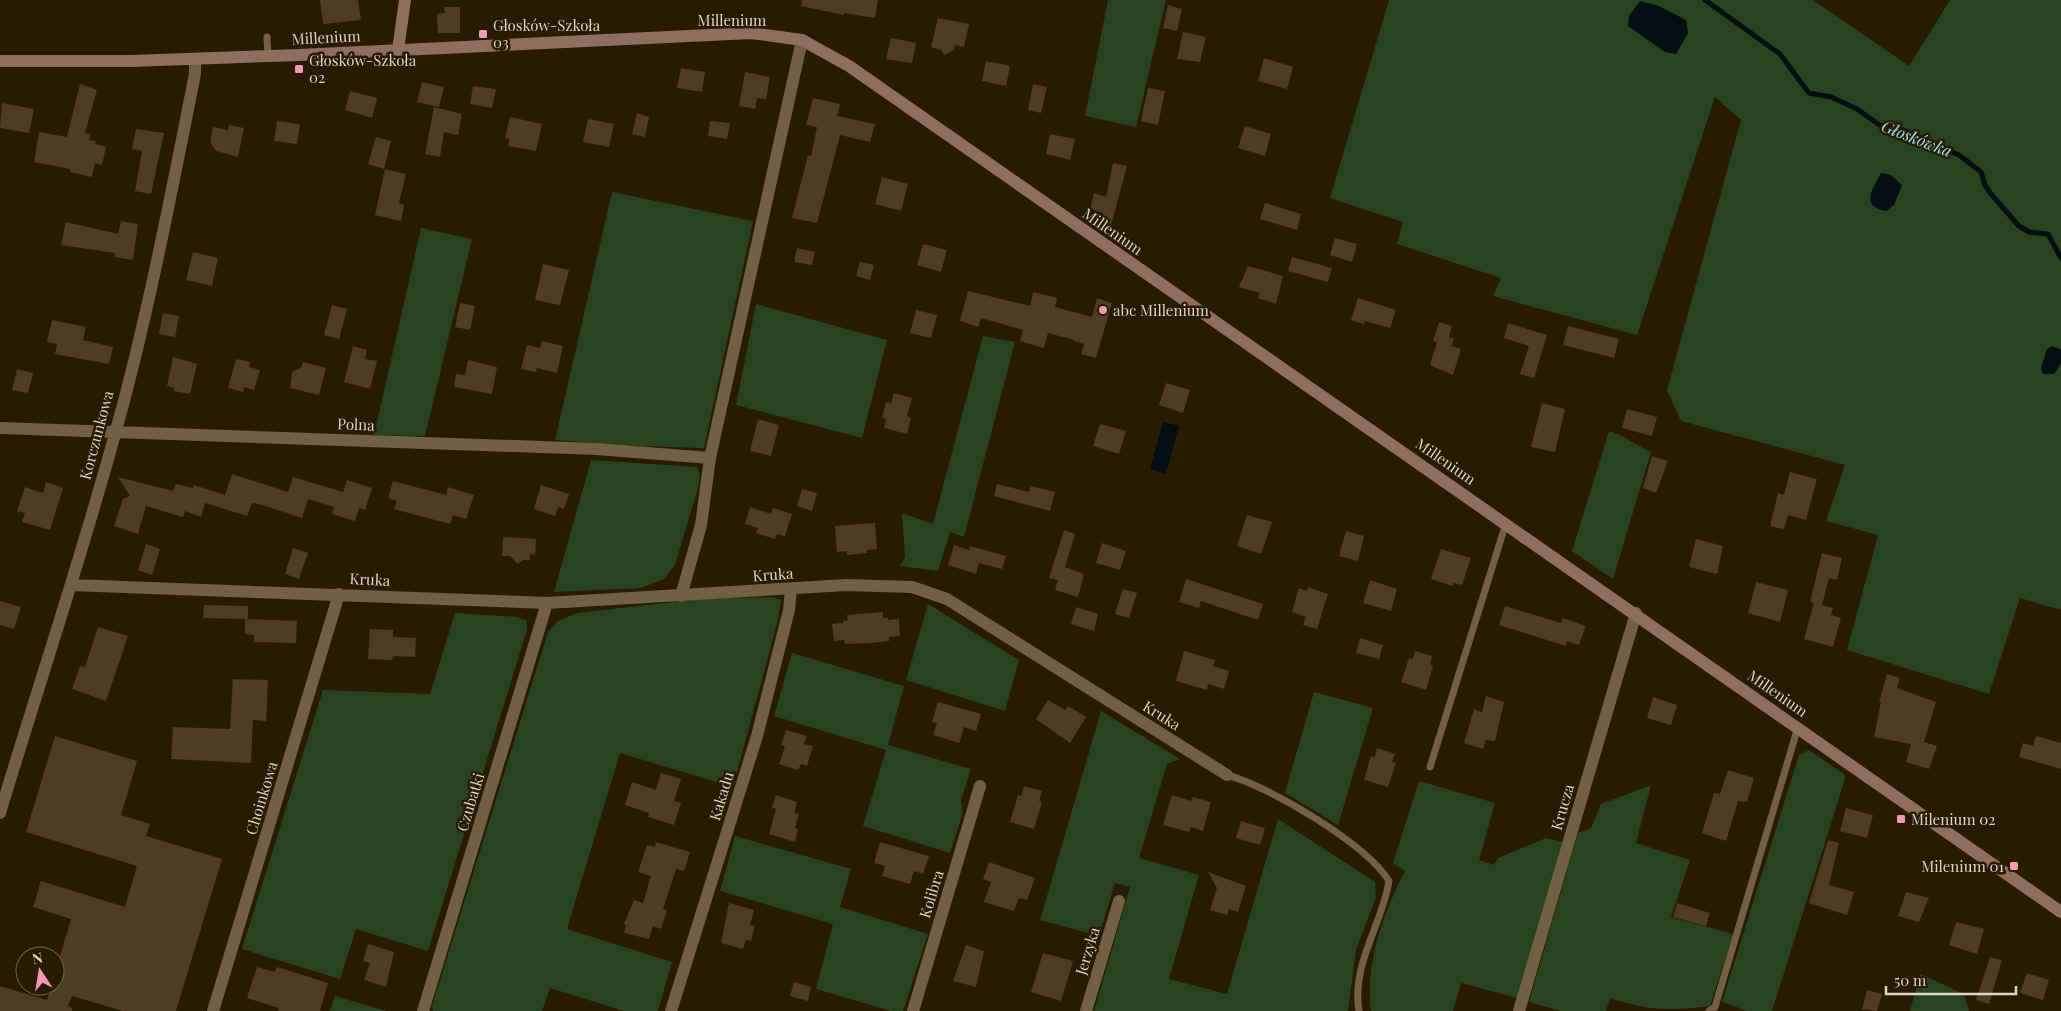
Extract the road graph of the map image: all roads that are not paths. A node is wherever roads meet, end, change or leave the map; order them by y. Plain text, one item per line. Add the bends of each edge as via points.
1 (405, 0) edge
2 (267, 37) dead end
3 (802, 40) junction
4 (398, 50) junction
5 (268, 56) junction
6 (195, 58) junction
7 (0, 61) edge
8 (0, 428) edge
9 (115, 432) junction
10 (710, 458) junction
11 (1506, 523) junction
12 (71, 585) junction
13 (791, 589) junction
14 (339, 594) junction
15 (681, 596) junction
16 (548, 603) junction
17 (1636, 613) junction
18 (1798, 727) junction
19 (1430, 767) dead end
20 (1227, 775) joint
21 (980, 786) dead end
22 (0, 814) edge
23 (1119, 901) dead end
24 (2061, 912) edge
25 (213, 1011) edge
26 (423, 1011) edge
27 (671, 1011) edge
28 (913, 1011) edge
29 (1086, 1011) edge
30 (1359, 1011) edge
31 (1519, 1011) edge
32 (1709, 1011) edge

1 - 4 street
2 - 5 lane
3 - 4 street, Millenium via 751,33
3 - 10 street
3 - 11 street, Millenium via 849,66
4 - 5 street, Millenium
5 - 6 street, Millenium
6 - 7 street, Millenium
6 - 9 street, Korczunkowa via 161,245
8 - 9 street, Polna
9 - 10 street, Polna via 598,449
9 - 12 street, Korczunkowa
10 - 15 street via 701,525
11 - 17 street, Millenium
11 - 19 lane
12 - 14 street, Kruka
12 - 22 street, Korczunkowa
13 - 15 street, Kruka
13 - 20 street, Kruka via 846,585 912,587 948,599
13 - 27 street, Kakadu via 789,610 757,736
14 - 16 street, Kruka
14 - 25 street, Choinkowa
15 - 16 street, Kruka
16 - 26 street, Czubatki
17 - 18 street, Millenium
17 - 31 street, Krucza
18 - 24 street, Millenium
18 - 32 lane via 1715,1007
20 - 30 lane, Kruka via 1274,794 1352,844 1380,868 1389,882 1387,896 1362,960
21 - 28 street, Kolibra
23 - 29 street, Jerzyka

